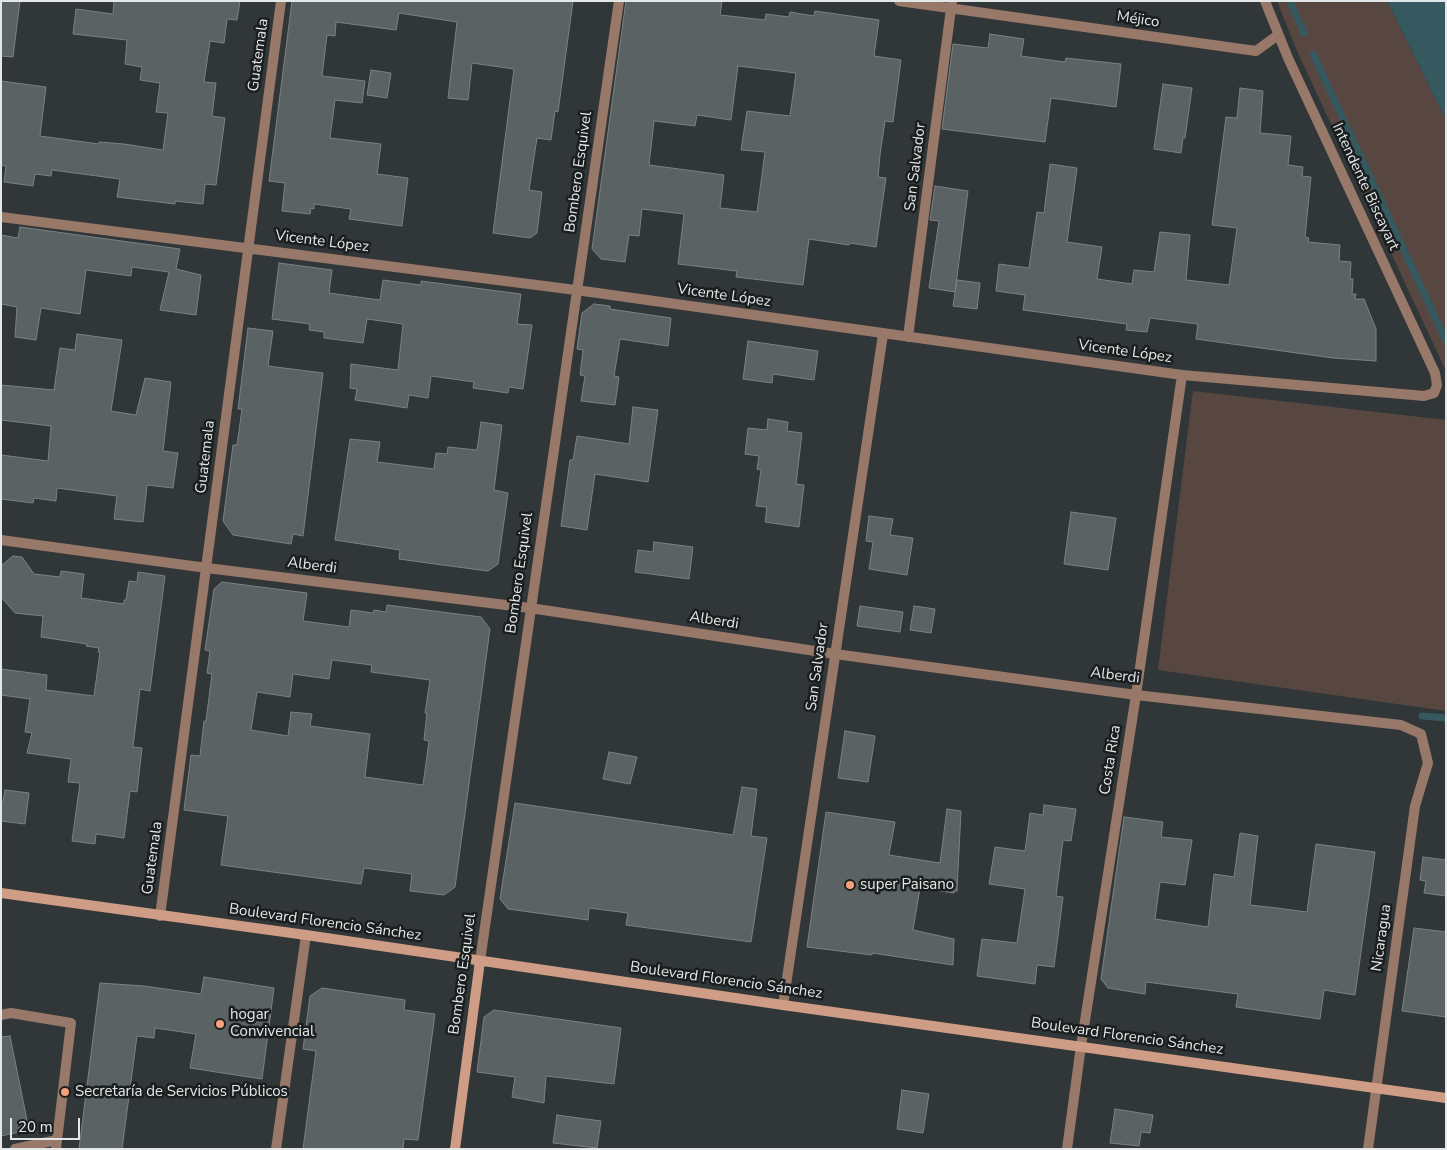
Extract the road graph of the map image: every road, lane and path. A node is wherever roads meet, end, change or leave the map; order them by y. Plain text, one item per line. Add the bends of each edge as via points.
1 (281, 1) edge
2 (619, 1) edge
3 (899, 1) edge
4 (1265, 1) edge
5 (952, 5) edge
6 (1278, 35) junction
7 (1, 217) edge
8 (248, 248) junction
9 (576, 290) junction
10 (883, 334) junction
11 (908, 337) junction
12 (1182, 375) junction
13 (1437, 385) joint
14 (1, 540) edge
15 (207, 568) junction
16 (530, 608) junction
17 (836, 654) junction
18 (1136, 695) junction
19 (1421, 734) joint
20 (1, 894) edge
21 (160, 916) junction
22 (306, 935) junction
23 (480, 960) junction
24 (783, 1005) junction
25 (1, 1015) edge
26 (1081, 1046) junction
27 (1376, 1087) junction
28 (1446, 1098) edge
29 (57, 1144) edge
30 (15, 1149) edge
31 (276, 1149) edge
32 (455, 1149) edge
33 (1067, 1149) edge
34 (1368, 1149) edge

1 - 8 street, Guatemala
2 - 9 street, Bombero Esquivel
3 - 5 street, Méjico
4 - 6 street, Intendente Biscayart
5 - 6 street, Méjico via 1256,51
5 - 11 street, San Salvador
6 - 13 street, Intendente Biscayart via 1435,373
7 - 8 street, Vicente López
8 - 9 street, Vicente López
8 - 15 street, Guatemala
9 - 10 street, Vicente López
9 - 16 street, Bombero Esquivel
10 - 11 street, Vicente López
10 - 17 street, San Salvador
11 - 12 street, Vicente López
12 - 13 street, Vicente López via 1424,396 1434,393
12 - 18 street, Costa Rica
14 - 15 street, Alberdi
15 - 16 street, Alberdi
15 - 21 street, Guatemala
16 - 17 street, Alberdi
16 - 23 street, Bombero Esquivel
17 - 18 street, Alberdi
17 - 24 street, San Salvador
18 - 19 street, Alberdi via 1400,725
18 - 26 street, Costa Rica
19 - 27 street, Nicaragua via 1428,764 1415,806
20 - 21 main road, Boulevard Florencio Sánchez
21 - 22 main road, Boulevard Florencio Sánchez
22 - 23 main road, Boulevard Florencio Sánchez
22 - 31 street
23 - 24 main road, Boulevard Florencio Sánchez
23 - 32 main road, Bombero Esquivel
24 - 26 main road, Boulevard Florencio Sánchez
25 - 29 street via 11,1013 71,1023
26 - 27 main road, Boulevard Florencio Sánchez
26 - 33 street, Costa Rica
27 - 28 main road, Boulevard Florencio Sánchez
27 - 34 street, Nicaragua
29 - 30 street

